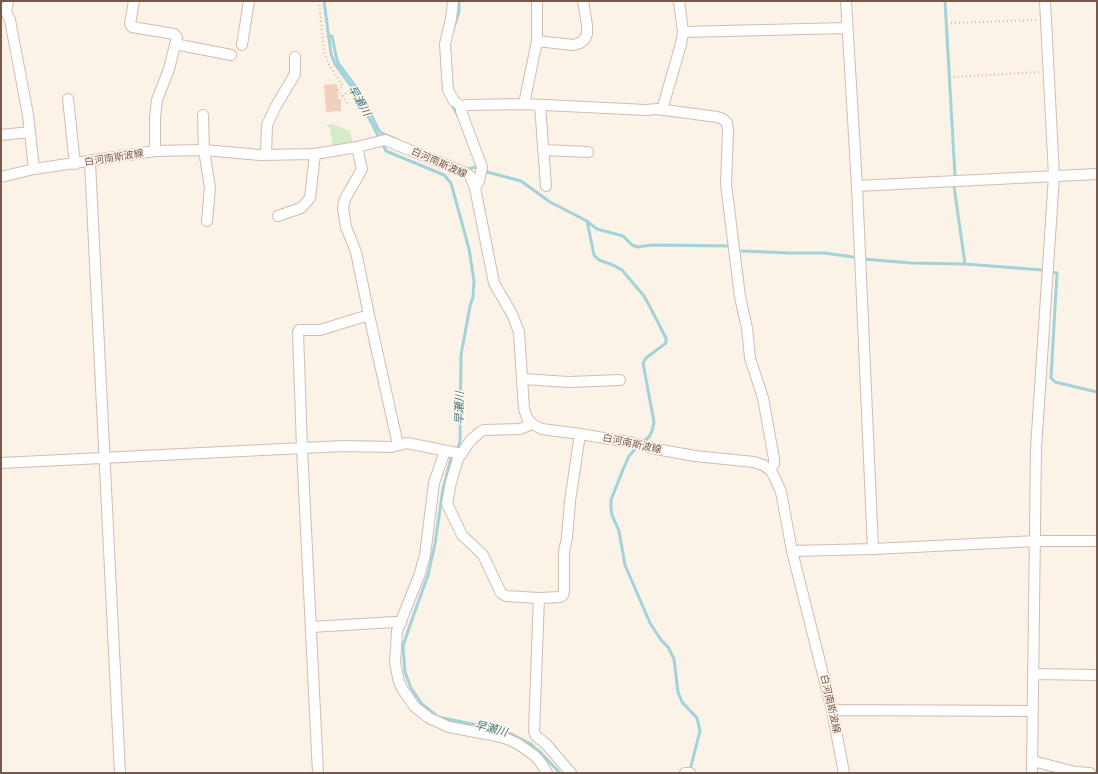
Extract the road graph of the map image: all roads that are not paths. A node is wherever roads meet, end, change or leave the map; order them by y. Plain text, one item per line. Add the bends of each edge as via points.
1 (8, 1) edge
2 (134, 1) edge
3 (249, 1) edge
4 (453, 1) edge
5 (537, 1) edge
6 (583, 1) edge
7 (679, 1) edge
8 (846, 1) edge
9 (1045, 1) edge
10 (3, 12) edge
11 (847, 28) junction
12 (683, 32) junction
13 (537, 41) junction
14 (175, 44) junction
15 (242, 45) dead end
16 (231, 55) dead end
17 (295, 56) dead end
18 (68, 99) dead end
19 (524, 104) junction
20 (540, 105) junction
21 (462, 107) junction
22 (662, 110) junction
23 (203, 115) dead end
24 (30, 132) junction
25 (1, 135) edge
26 (356, 147) junction
27 (204, 150) junction
28 (543, 150) junction
29 (155, 151) junction
30 (588, 152) dead end
31 (316, 154) junction
32 (266, 155) junction
33 (90, 162) junction
34 (76, 164) junction
35 (34, 169) junction
36 (1097, 174) edge
37 (1054, 176) junction
38 (1, 177) edge
39 (546, 186) dead end
40 (857, 186) junction
41 (475, 188) junction
42 (278, 216) dead end
43 (207, 221) dead end
44 (369, 315) junction
45 (523, 379) junction
46 (620, 380) dead end
47 (532, 424) junction
48 (580, 434) junction
49 (398, 445) junction
50 (302, 448) junction
51 (454, 453) junction
52 (104, 458) junction
53 (1, 463) edge
54 (770, 470) junction
55 (1036, 541) junction
56 (1097, 542) edge
57 (873, 549) junction
58 (792, 551) junction
59 (539, 598) junction
60 (401, 623) junction
61 (311, 627) junction
62 (1097, 667) edge
63 (1034, 674) junction
64 (1097, 675) edge
65 (832, 710) junction
66 (1033, 712) junction
67 (1032, 762) junction
68 (120, 773) edge
69 (318, 773) edge
70 (547, 773) edge
71 (571, 773) edge
72 (685, 773) edge
73 (690, 773) edge
74 (844, 773) edge
75 (1032, 773) edge
76 (1090, 773) edge

1 - 10 street
2 - 14 street via 130,24 132,27 174,34 177,37
3 - 15 street
4 - 21 street via 452,19 444,44 448,90 454,101
5 - 13 street
6 - 13 street via 587,34 580,43 573,45
7 - 12 street
8 - 11 street
9 - 37 street
10 - 24 street via 10,20
11 - 12 street
11 - 40 street
12 - 22 street
13 - 19 street
14 - 16 street
14 - 29 street via 157,100
17 - 32 street via 295,74 267,126
18 - 34 street
19 - 20 street
19 - 21 street
20 - 22 street
20 - 28 street
21 - 41 street via 461,111 482,167
22 - 54 street via 717,117 727,123 726,184 740,297 750,358 762,398 774,459
23 - 27 street
24 - 25 street
24 - 35 street
26 - 31 street, 白河南斯波線
26 - 41 street, 白河南斯波線 via 385,140 466,173
26 - 44 street via 362,169 344,199 343,208 346,227 356,252
27 - 29 street, 白河南斯波線
27 - 32 street, 白河南斯波線
27 - 43 street via 210,188
28 - 30 street
28 - 39 street
29 - 33 street, 白河南斯波線
31 - 32 street, 白河南斯波線
31 - 42 street via 310,198 302,208
33 - 34 street, 白河南斯波線
33 - 52 street
34 - 35 street, 白河南斯波線
35 - 38 street, 白河南斯波線
36 - 37 street
37 - 40 street
37 - 55 street via 1036,448
40 - 57 street
41 - 45 street, 白河南斯波線 via 494,283 519,332
44 - 49 street
44 - 50 street via 320,330 299,330
45 - 46 street via 569,382
45 - 47 street, 白河南斯波線 via 524,408
47 - 48 street, 白河南斯波線 via 542,429
47 - 51 street via 520,429 484,430
48 - 54 street, 白河南斯波線 via 695,456 754,462
48 - 59 street via 564,551 564,591 560,597
49 - 50 street
49 - 51 street via 407,443
50 - 52 street
50 - 61 street
51 - 59 street via 458,459 448,504 462,535 483,555 501,593 506,596
51 - 60 street via 434,483 425,556
52 - 53 street
52 - 68 street
54 - 58 street, 白河南斯波線 via 781,492
55 - 56 street
55 - 57 street
55 - 63 street
57 - 58 street
58 - 65 street, 白河南斯波線
59 - 71 street via 534,730 536,736
60 - 61 street
60 - 70 street via 397,631 395,662 401,686 415,707 429,718 443,724 497,736 518,744 541,763
61 - 69 street
62 - 64 street
63 - 64 street
63 - 66 street
65 - 66 street
65 - 74 street, 白河南斯波線
66 - 67 street
67 - 75 street
67 - 76 street
72 - 73 street

